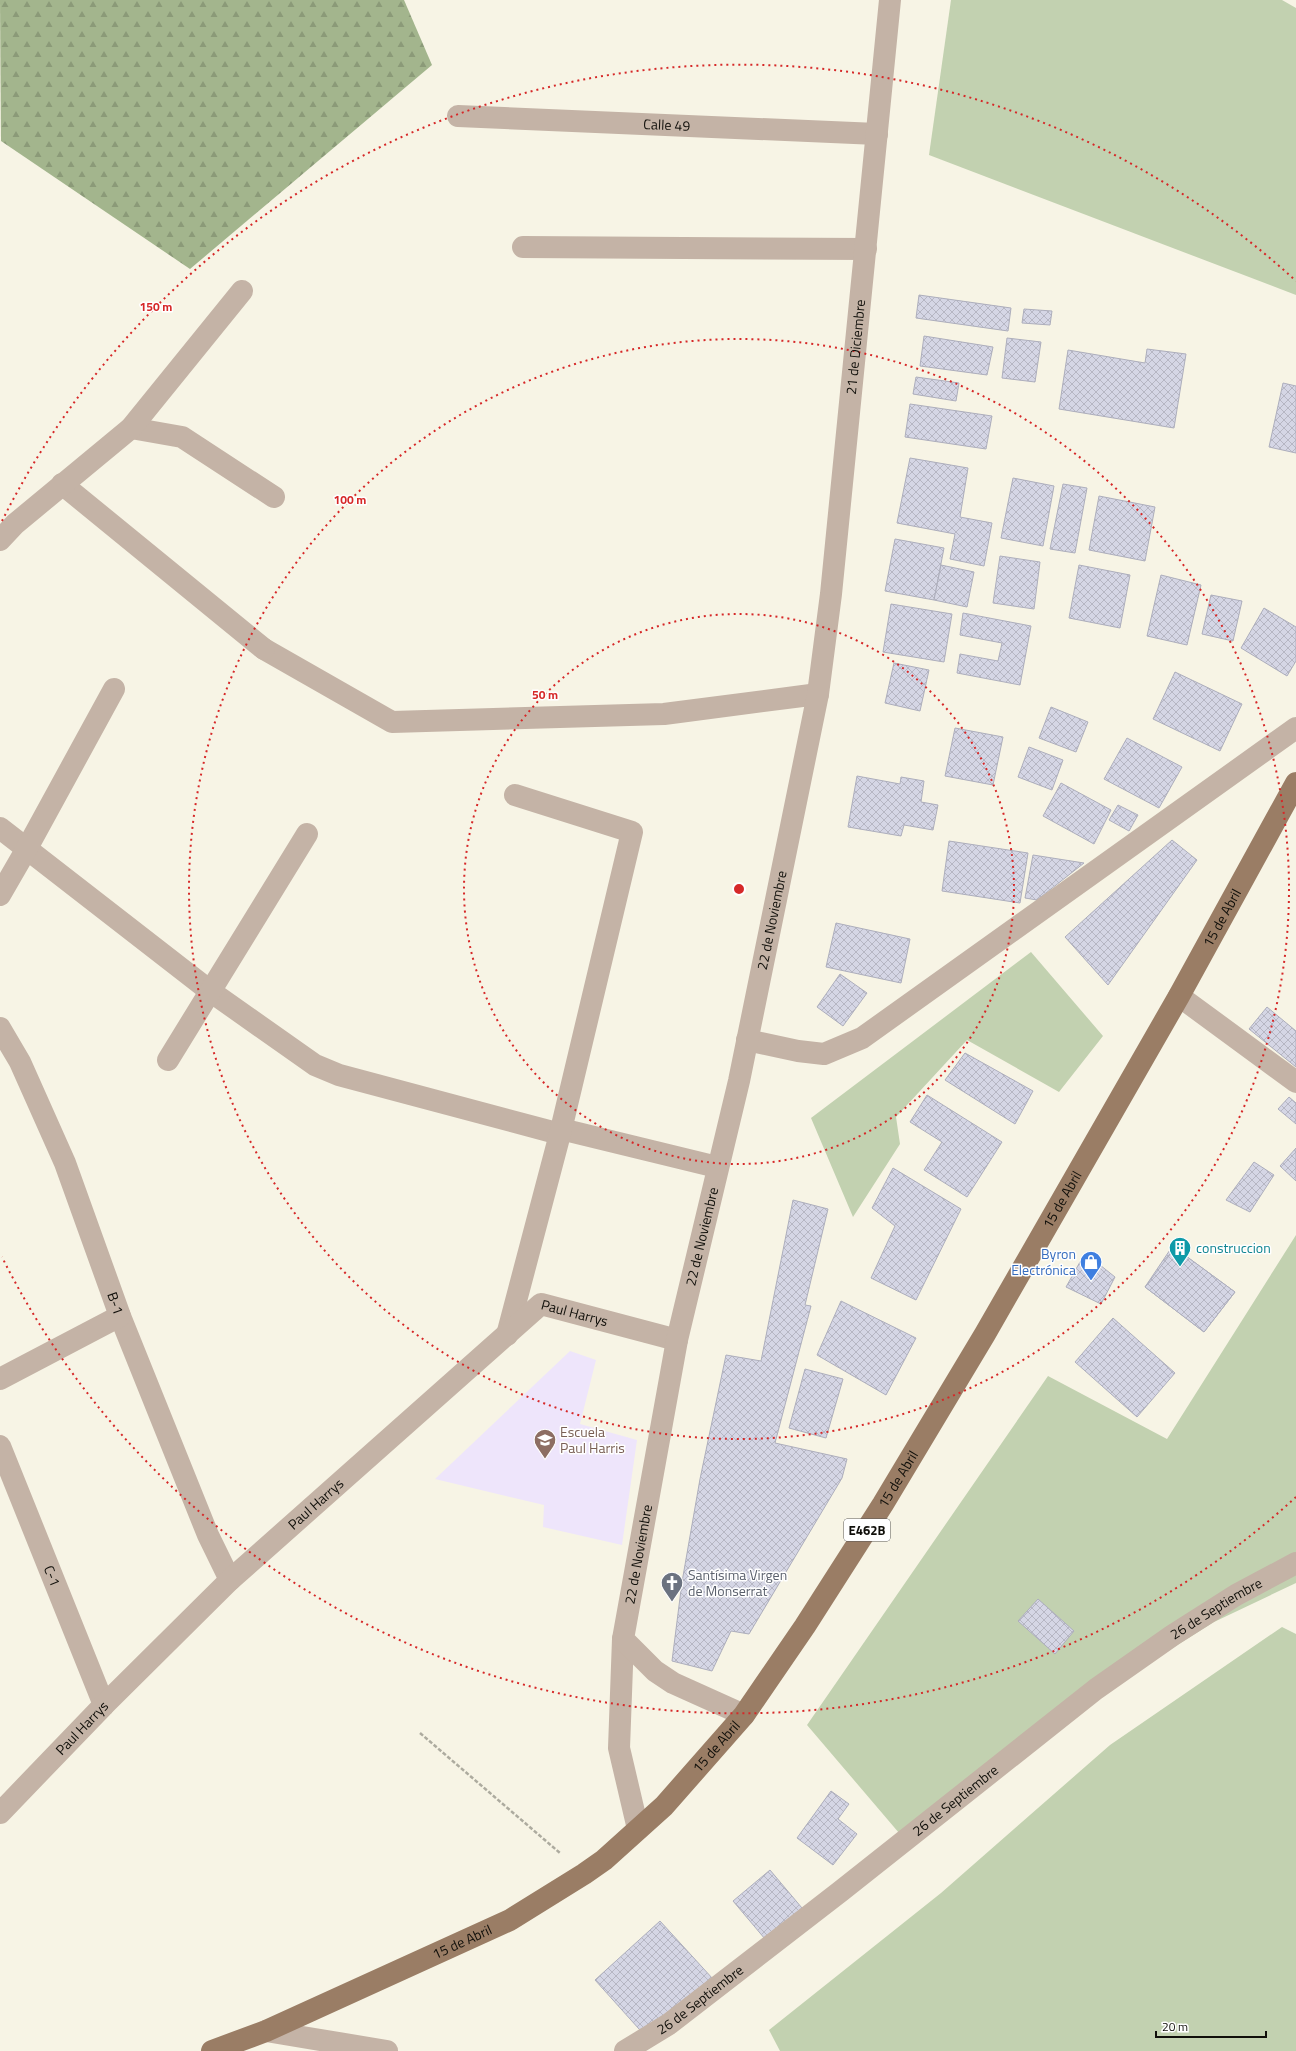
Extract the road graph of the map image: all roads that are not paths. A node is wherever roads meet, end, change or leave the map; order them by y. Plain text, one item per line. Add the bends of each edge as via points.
1 (890, 0) edge
2 (458, 116) dead end
3 (877, 134) junction
4 (522, 247) dead end
5 (866, 249) junction
6 (242, 291) dead end
7 (131, 428) junction
8 (62, 484) junction
9 (274, 497) dead end
10 (0, 540) edge
11 (114, 689) dead end
12 (818, 694) junction
13 (1296, 728) edge
14 (1296, 783) edge
15 (515, 795) dead end
16 (0, 828) edge
17 (308, 834) dead end
18 (26, 850) junction
19 (0, 895) edge
20 (210, 991) junction
21 (1178, 996) junction
22 (0, 1028) edge
23 (747, 1040) junction
24 (168, 1060) dead end
25 (1296, 1082) edge
26 (560, 1132) junction
27 (717, 1167) junction
28 (120, 1316) junction
29 (507, 1335) junction
30 (677, 1340) junction
31 (0, 1379) edge
32 (0, 1446) edge
33 (1296, 1563) edge
34 (230, 1580) junction
35 (623, 1639) junction
36 (104, 1705) junction
37 (744, 1715) junction
38 (0, 1813) edge
39 (638, 1829) junction
40 (266, 2031) junction
41 (212, 2051) edge
42 (387, 2051) edge
43 (625, 2051) edge

1 - 3 street, 21 de Diciembre
2 - 3 street, Calle 49
3 - 5 street, 21 de Diciembre
4 - 5 street
5 - 12 street, 21 de Diciembre via 831,594
6 - 7 street
7 - 8 street
7 - 9 street via 182,437
8 - 10 street
8 - 12 street via 264,649 392,722 664,714
11 - 18 street
12 - 23 street, 22 de Noviembre
13 - 23 street via 862,1038 824,1054 798,1052
14 - 21 main road, 15 de Abril / E462B
15 - 26 street via 632,832
16 - 18 street
17 - 20 street
18 - 19 street
18 - 20 street
20 - 24 street
20 - 26 street via 315,1066 339,1075
21 - 25 street
21 - 37 main road, 15 de Abril / E462B via 985,1334 883,1504
22 - 28 street, B-1 via 20,1062 65,1163
23 - 27 street, 22 de Noviembre
26 - 27 street
26 - 29 street
27 - 30 street, 22 de Noviembre
28 - 31 street
28 - 34 street, B-1 via 208,1535
29 - 30 street, Paul Harrys via 541,1304
29 - 34 street, Paul Harrys
30 - 35 street, 22 de Noviembre
32 - 36 street, C-1
33 - 43 street, 26 de Septiembre via 1236,1595 1096,1689 669,2024
34 - 36 street, Paul Harrys
35 - 37 street via 655,1671 673,1683
35 - 39 street, 22 de Noviembre via 619,1748
36 - 38 street, Paul Harrys
37 - 39 main road, 15 de Abril / E462B via 664,1806
39 - 40 main road, 15 de Abril / E462B via 604,1860 510,1920
40 - 41 main road, 15 de Abril / E462B
40 - 42 street

